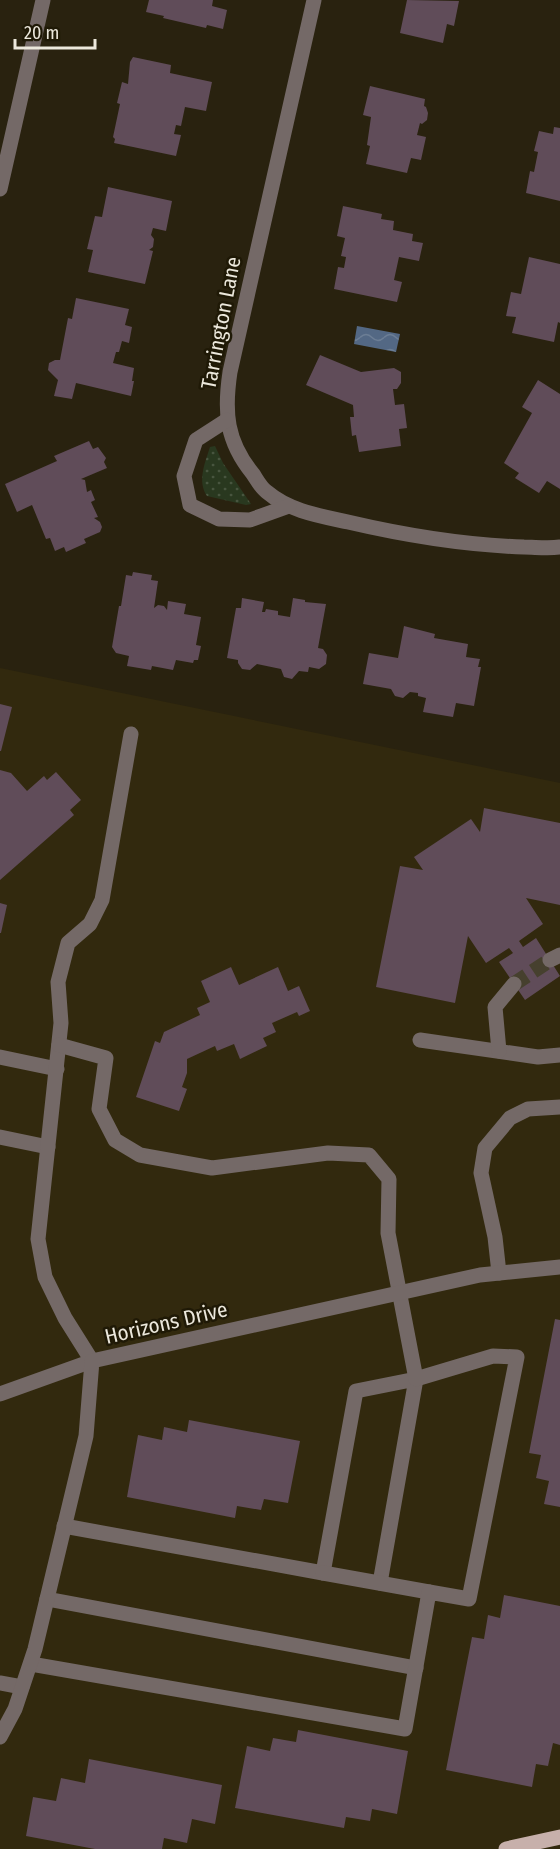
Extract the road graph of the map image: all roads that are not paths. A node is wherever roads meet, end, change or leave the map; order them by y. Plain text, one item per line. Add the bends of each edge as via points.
1 (43, 0) edge
2 (314, 0) edge
3 (0, 189) edge
4 (227, 420) junction
5 (289, 506) junction
6 (560, 547) edge
7 (131, 734) dead end
8 (514, 984) tunnel mouth
9 (420, 1040) dead end
10 (59, 1045) junction
11 (499, 1051) junction
12 (560, 1054) edge
13 (0, 1056) edge
14 (57, 1069) junction
15 (560, 1107) edge
16 (0, 1137) edge
17 (48, 1147) junction
18 (560, 1267) edge
19 (499, 1273) junction
20 (401, 1292) junction
21 (92, 1361) junction
22 (416, 1379) junction
23 (0, 1394) edge
24 (64, 1526) junction
25 (323, 1573) junction
26 (380, 1583) junction
27 (429, 1592) junction
28 (47, 1599) junction
29 (31, 1664) junction
30 (416, 1668) junction
31 (0, 1683) edge
32 (22, 1688) junction
33 (0, 1737) edge
34 (560, 1837) edge
35 (506, 1849) edge

1 - 3 street
2 - 4 street, Tarrington Lane via 230,372
4 - 5 street, Tarrington Lane via 231,439 248,468 266,492
4 - 5 street via 196,440 184,476 190,505 219,519 250,520
5 - 6 street, Tarrington Lane via 413,537 480,545
7 - 10 street via 102,900 90,924 68,943 58,982
8 - 11 street via 495,1006
9 - 11 street
10 - 14 street
10 - 20 street via 106,1058 99,1109 115,1140 140,1155 212,1168 328,1153 369,1155 389,1179 388,1233
11 - 12 street via 538,1057
13 - 14 street
14 - 17 street
15 - 19 street via 528,1109 510,1118 485,1148 481,1173
16 - 17 street
17 - 21 street via 38,1239 45,1277
18 - 19 street, Horizons Drive
19 - 20 street, Horizons Drive
20 - 21 street, Horizons Drive
20 - 22 street
21 - 23 street
21 - 24 street, Horizons Drive via 86,1436
22 - 25 street via 356,1391
22 - 26 street
22 - 27 street via 494,1356 517,1357 469,1599
24 - 25 street
24 - 28 street, Horizons Drive
25 - 26 street
26 - 27 street
27 - 30 street
28 - 29 street, Horizons Drive
28 - 30 street
29 - 30 street via 405,1729
29 - 32 street, Horizons Drive
31 - 32 street
32 - 33 street, Horizons Drive
34 - 35 main road

